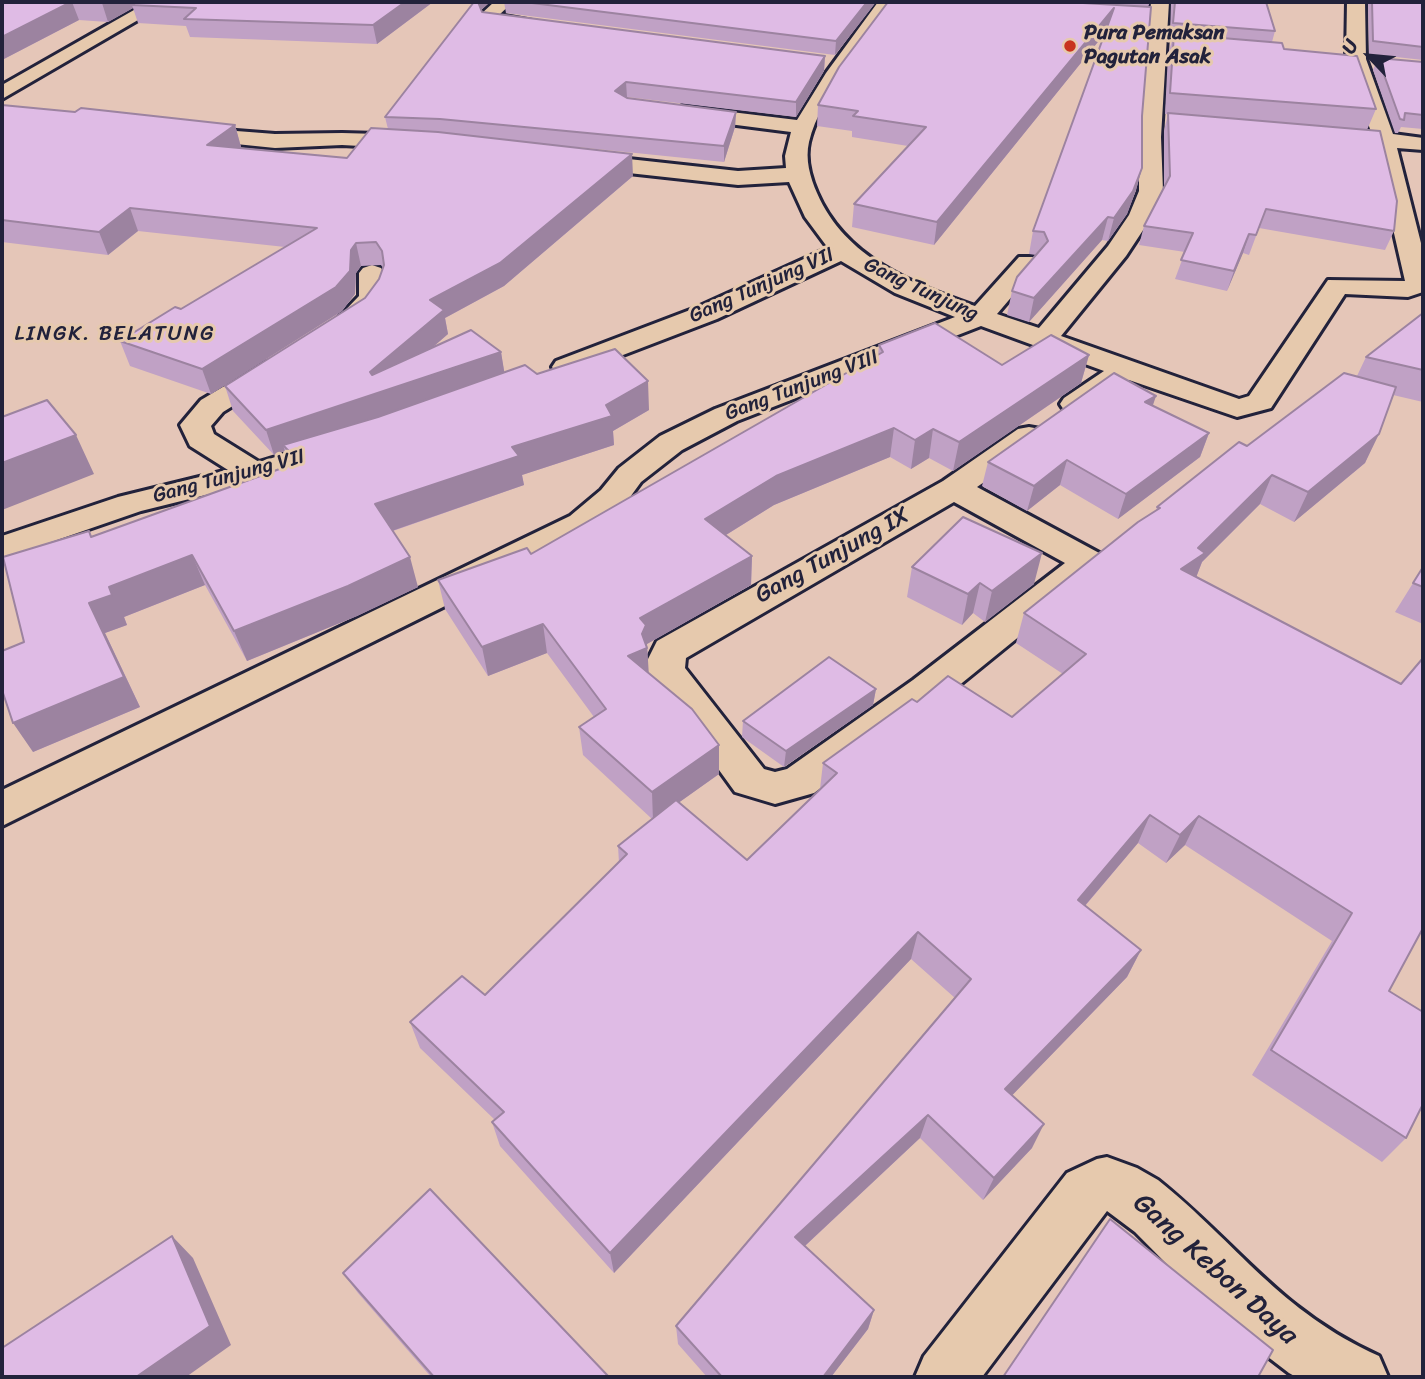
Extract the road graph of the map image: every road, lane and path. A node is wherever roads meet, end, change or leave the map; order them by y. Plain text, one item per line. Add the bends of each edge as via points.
1 (160, 2) edge
2 (887, 2) edge
3 (1356, 2) edge
4 (499, 6) edge
5 (1153, 13) edge
6 (546, 27) edge
7 (1330, 57) edge
8 (1356, 59) junction
9 (815, 61) edge
10 (1383, 62) edge
11 (842, 65) junction
12 (2, 93) edge
13 (655, 108) edge
14 (1151, 121) junction
15 (1179, 123) edge
16 (804, 127) junction
17 (165, 130) edge
18 (1343, 136) edge
19 (1384, 140) junction
20 (442, 144) edge
21 (1423, 144) edge
22 (567, 159) edge
23 (800, 174) junction
24 (845, 249) junction
25 (1028, 262) edge
26 (372, 273) dead end
27 (980, 317) junction
28 (1044, 339) junction
29 (1139, 374) junction
30 (539, 377) edge
31 (359, 441) edge
32 (255, 472) junction
33 (954, 488) junction
34 (2, 548) edge
35 (2, 809) edge
36 (945, 1377) edge
37 (1358, 1377) edge

1 - 12 street
2 - 11 street, Gang Tunjung
3 - 8 street
4 - 6 street via 488,17 494,22
5 - 14 street via 1165,45
7 - 8 street
8 - 10 street
8 - 19 street
9 - 11 street
11 - 16 street, Gang Tunjung
13 - 16 street
14 - 15 street
14 - 28 street via 1151,191 1141,215
16 - 23 street, Gang Tunjung via 796,156
17 - 20 street via 275,141
18 - 19 street
19 - 21 street
19 - 29 street, Gang Tunjung via 1419,285 1408,289 1338,286 1265,394 1249,407 1237,408
22 - 23 street via 738,178
23 - 24 street, Gang Tunjung via 807,198
24 - 27 street, Gang Tunjung via 858,263 923,296
24 - 30 street, Gang Tunjung VII via 641,340
25 - 27 street, Gang Tunjung VIII
26 - 32 street via 374,291 364,310 212,406 195,425 201,439
27 - 28 street, Gang Tunjung
27 - 35 street, Gang Tunjung VIII via 700,426 651,457 582,524
28 - 29 street, Gang Tunjung
29 - 33 street, Gang Tunjung IX
31 - 32 street, Gang Tunjung VII
32 - 34 street, Gang Tunjung VII via 131,504
33 - 33 street, Gang Tunjung IX via 670,650 667,672 750,781 775,788 799,782 927,690 1100,554
36 - 37 street, Gang Kebon Daya via 1086,1192 1096,1184 1108,1183 1130,1193 1160,1219 1253,1312 1319,1361

